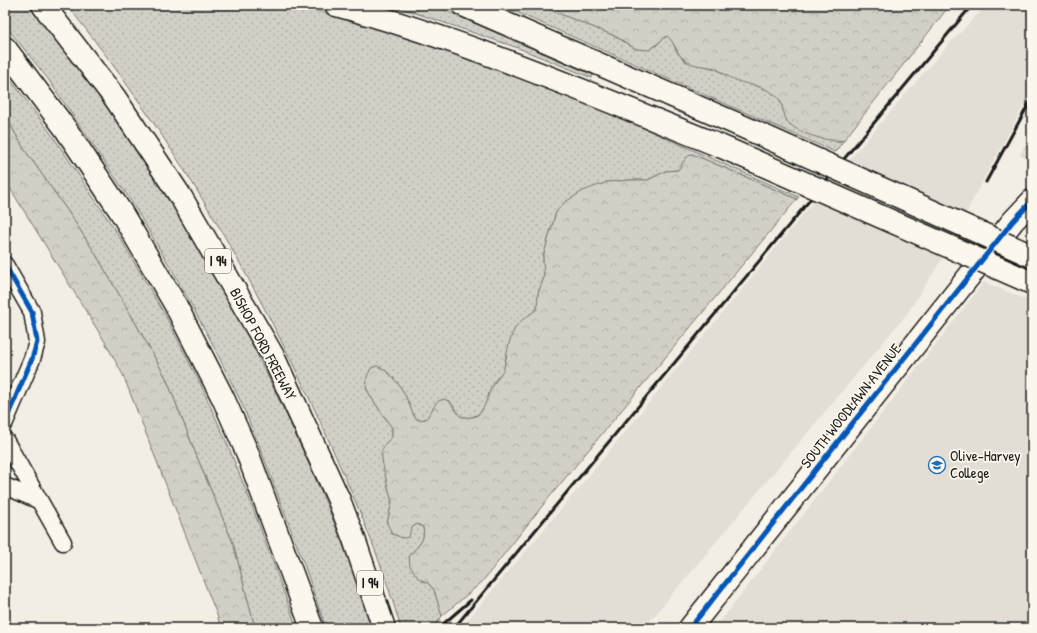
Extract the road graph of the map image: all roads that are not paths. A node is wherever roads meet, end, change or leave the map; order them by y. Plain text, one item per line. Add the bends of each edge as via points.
1 (42, 5) edge
2 (336, 5) edge
3 (463, 5) edge
4 (5, 48) edge
5 (1032, 201) edge
6 (1032, 256) edge
7 (5, 265) edge
8 (1032, 284) edge
9 (5, 422) edge
10 (5, 440) edge
11 (5, 486) edge
12 (40, 501) junction
13 (63, 542) dead end
14 (312, 628) edge
15 (384, 628) edge
16 (690, 628) edge

1 - 15 main road, BISHOP FORD FREEWAY / I 94 via 115,98 181,197 273,356 339,500
2 - 8 main road, bridge via 448,39 550,77 720,146
3 - 6 main road, bridge
4 - 14 main road via 66,128 121,212 175,304 223,398 247,452
5 - 16 main road, SOUTH WOODLAWN AVENUE via 1013,220
7 - 9 street via 32,312 37,342
10 - 12 street
11 - 12 street
12 - 13 street

